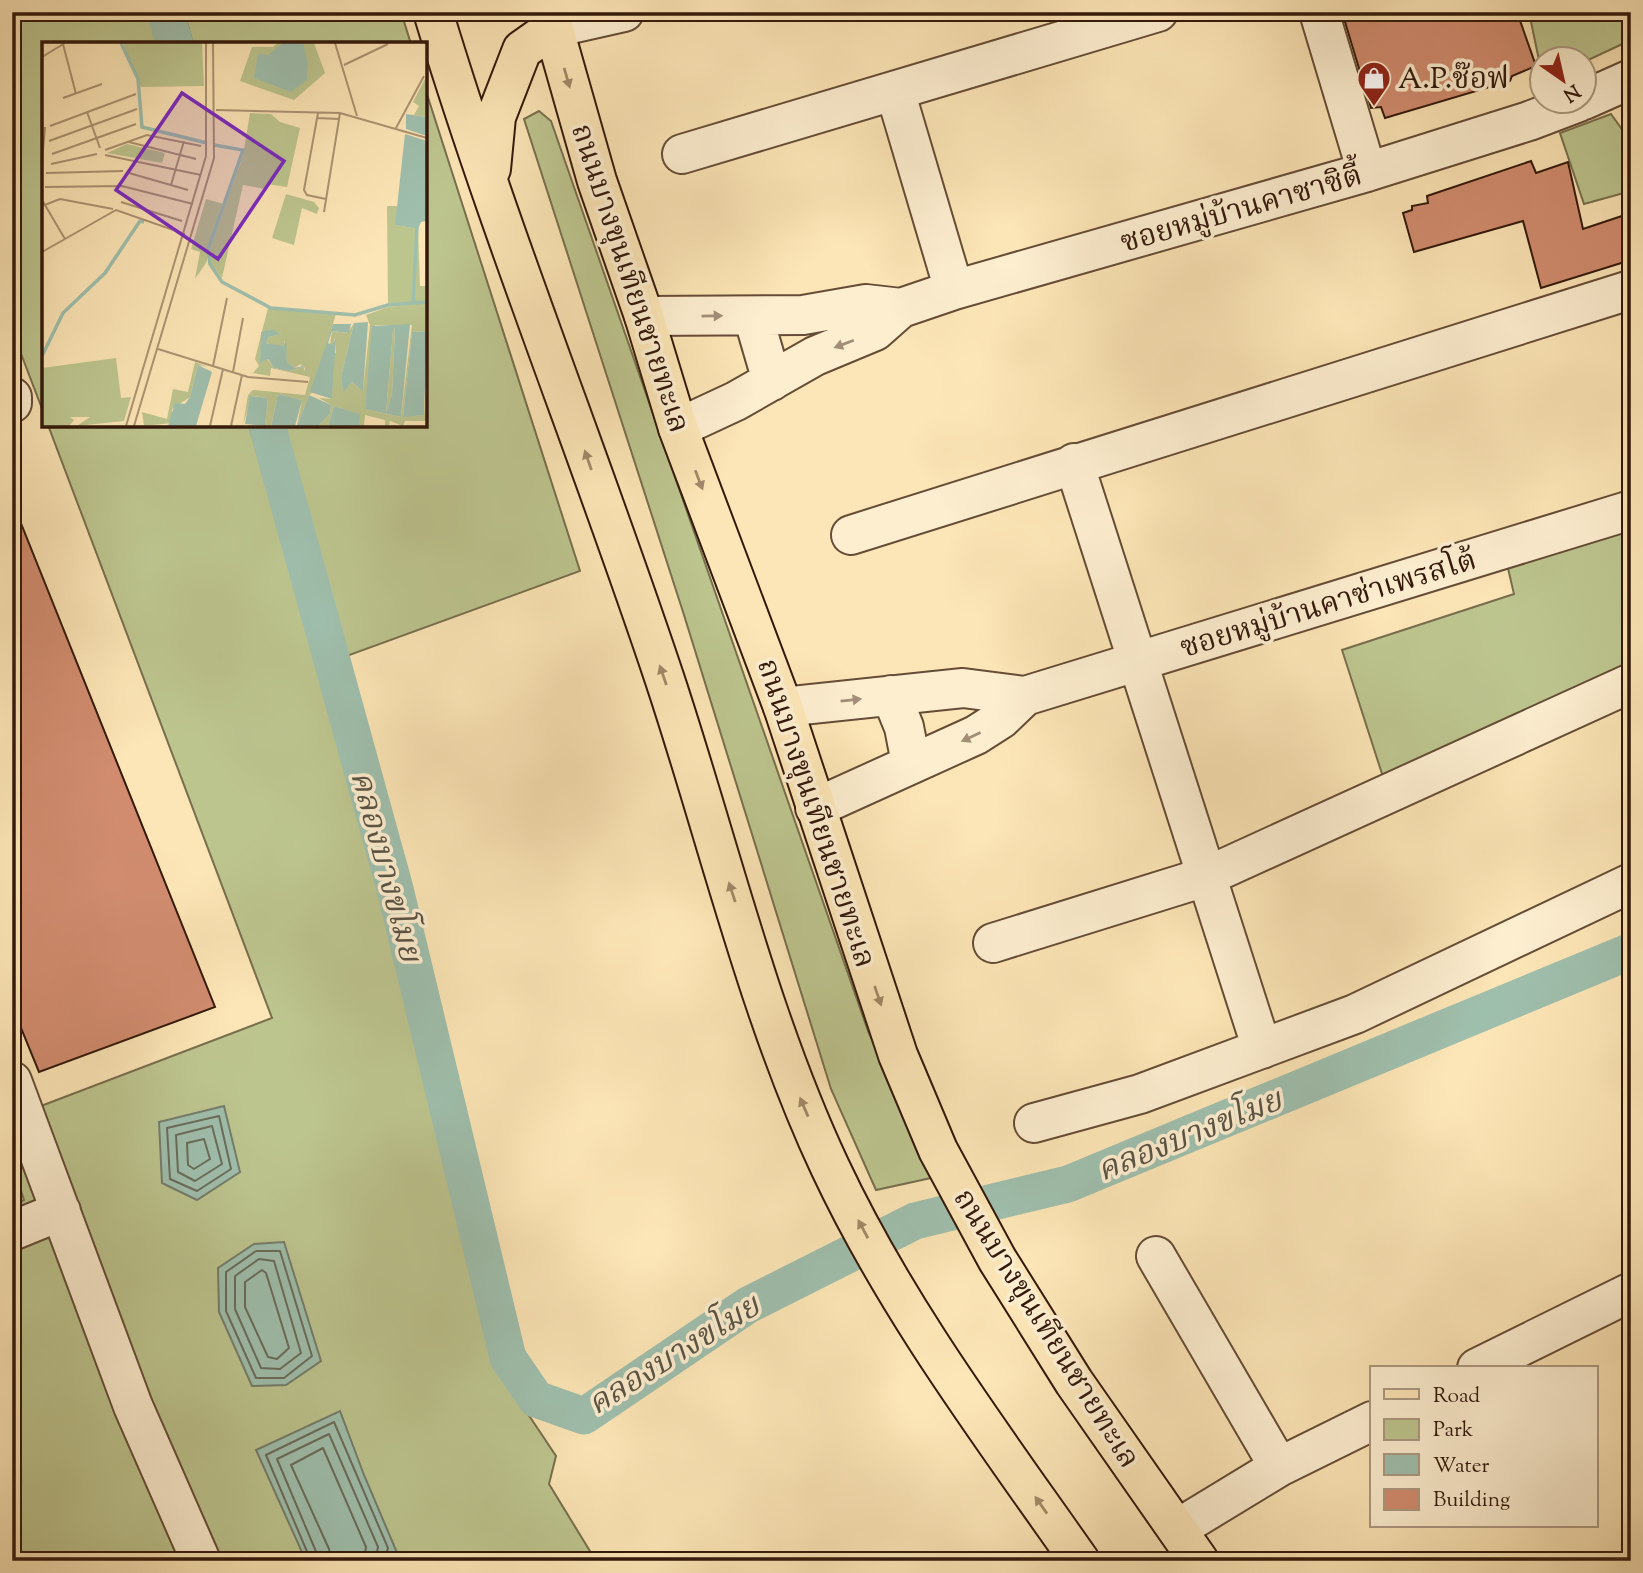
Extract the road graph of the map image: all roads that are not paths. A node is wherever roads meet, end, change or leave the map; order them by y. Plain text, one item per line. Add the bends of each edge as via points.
1 (433, 12) edge
2 (624, 12) edge
3 (1158, 12) edge
4 (1319, 12) edge
5 (551, 20) edge
6 (1631, 79) edge
7 (895, 91) junction
8 (1598, 94) edge
9 (1542, 116) edge
10 (682, 154) dead end
11 (1367, 172) junction
12 (490, 181) junction
13 (954, 289) junction
14 (1630, 290) edge
15 (901, 308) junction
16 (644, 316) junction
17 (753, 316) junction
18 (772, 381) junction
19 (12, 397) edge
20 (12, 403) edge
21 (678, 428) junction
22 (1074, 463) junction
23 (1631, 510) edge
24 (851, 535) dead end
25 (1138, 661) junction
26 (1631, 683) edge
27 (891, 695) junction
28 (1024, 696) junction
29 (783, 707) junction
30 (911, 764) junction
31 (815, 808) junction
32 (1205, 877) junction
33 (1631, 883) edge
34 (993, 943) dead end
35 (1262, 1049) junction
36 (12, 1081) edge
37 (1034, 1122) dead end
38 (61, 1210) junction
39 (12, 1231) edge
40 (1156, 1256) dead end
41 (1631, 1292) edge
42 (1481, 1366) edge
43 (1370, 1422) edge
44 (1279, 1467) junction
45 (1177, 1529) junction
46 (201, 1561) edge
47 (1080, 1561) edge
48 (1199, 1561) edge

1 - 12 main road
2 - 5 street
3 - 7 street
4 - 11 street
5 - 12 main road via 522,50 496,117
5 -> 16 main road, ถนนบางขุนเทียนชายทะเล via 597,181
6 - 8 street, ซอยหมู่บ้านคาซาซิตี้
7 - 10 street
7 - 13 street
9 - 11 street, ซอยหมู่บ้านคาซาซิตี้
11 - 13 street, ซอยหมู่บ้านคาซาซิตี้
47 -> 12 main road via 894,1288 831,1170 799,1098 664,678
13 - 15 street, ซอยหมู่บ้านคาซาซิตี้
14 - 22 street
15 - 17 street, ซอยหมู่บ้านคาซาซิตี้ via 866,304 803,315
15 -> 18 street, ซอยหมู่บ้านคาซาซิตี้ via 875,331 814,356
16 -> 17 street, ซอยหมู่บ้านคาซาซิตี้
16 - 21 main road, ถนนบางขุนเทียนชายทะเล
17 - 18 street
18 - 21 street, ซอยหมู่บ้านคาซาซิตี้
19 - 20 street
21 -> 29 main road, ถนนบางขุนเทียนชายทะเล
22 - 24 street
22 - 25 street
23 - 25 street, ซอยหมู่บ้านคาซ่าเพรสโต้
25 - 28 street, ซอยหมู่บ้านคาซ่าเพรสโต้
25 - 32 street
26 - 32 street
27 - 28 street, ซอยหมู่บ้านคาซ่าเพรสโต้ via 963,688
29 -> 27 street, ซอยหมู่บ้านคาซ่าเพรสโต้
27 - 30 street via 905,727
28 -> 30 street, ซอยหมู่บ้านคาซ่าเพรสโต้ via 976,735
29 - 31 main road, ถนนบางขุนเทียนชายทะเล
30 - 31 street, ซอยหมู่บ้านคาซ่าเพรสโต้
31 -> 45 main road, ถนนบางขุนเทียนชายทะเล via 898,1055 938,1150 997,1259 1074,1382
32 - 34 street
32 - 35 street
33 - 35 street via 1355,1014
35 - 37 street via 1140,1094
36 - 38 street
38 - 39 street
38 - 46 street via 133,1406
40 - 44 street
41 - 42 street
43 - 44 street
44 - 45 street
45 - 48 main road, ถนนบางขุนเทียนชายทะเล

